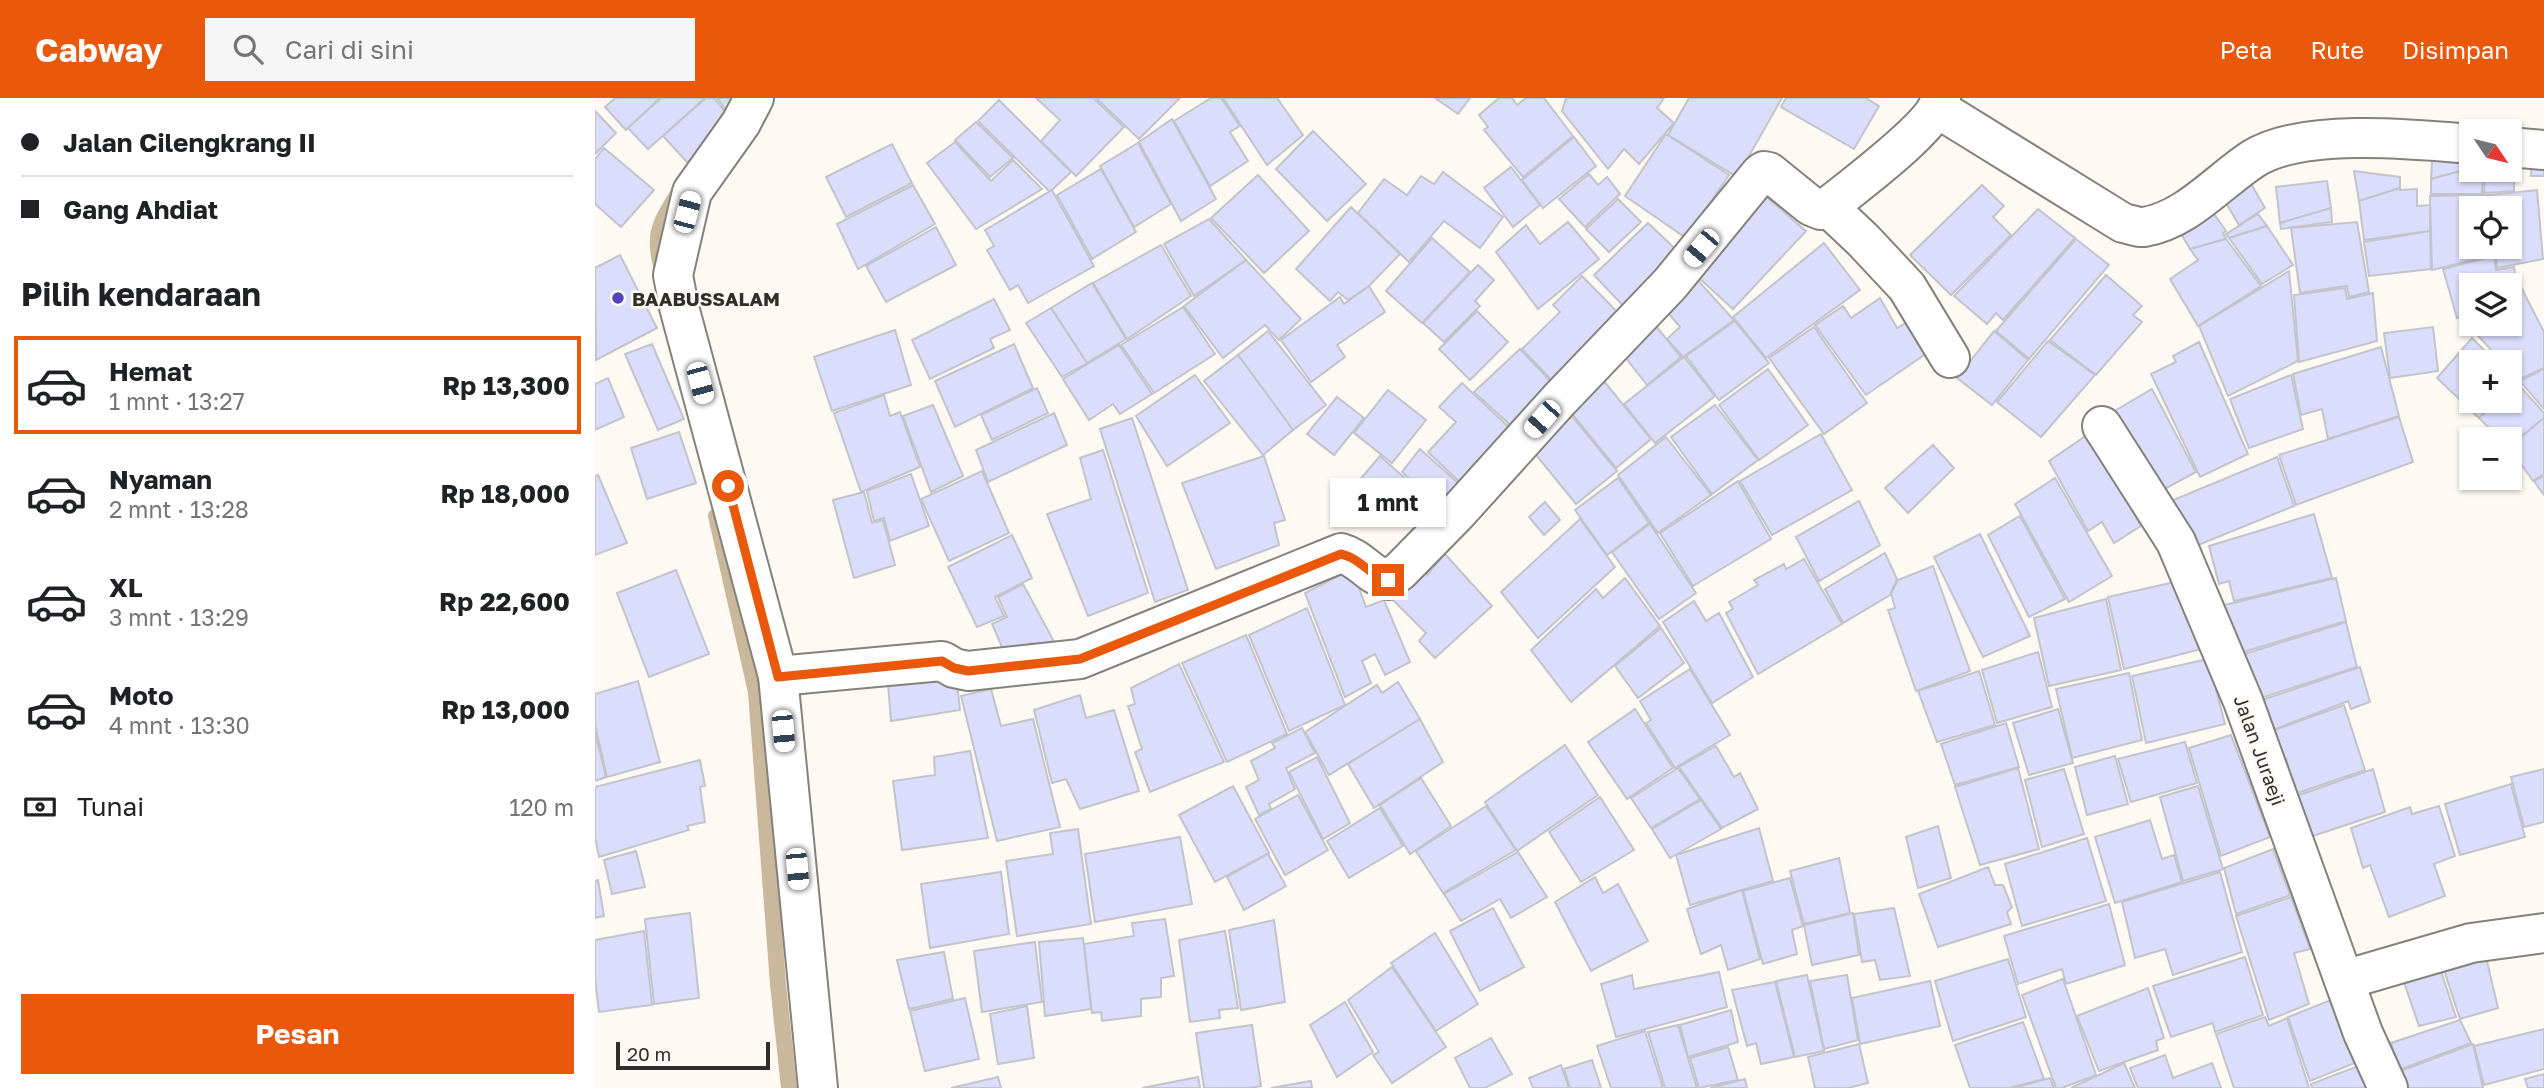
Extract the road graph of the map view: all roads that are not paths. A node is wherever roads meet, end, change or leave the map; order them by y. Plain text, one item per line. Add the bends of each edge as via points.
1 (754, 98) edge
2 (1939, 103) edge
3 (2459, 144) edge
4 (2522, 148) edge
5 (2544, 150) edge
6 (1828, 207) junction
7 (1950, 358) dead end
8 (2102, 426) dead end
9 (778, 677) junction
10 (2544, 933) edge
11 (2344, 980) junction
12 (818, 1088) edge
13 (2388, 1088) edge

1 - 9 street via 692,192 673,275
2 - 3 street via 2123,223 2142,228 2167,220 2255,157 2289,143 2343,139
2 - 6 street via 1917,132
4 - 5 street
6 - 7 street via 1907,287
6 - 9 street via 1811,206 1769,172 1760,174 1670,284 1457,513 1388,580 1377,577 1355,557 1341,554 1080,659 968,671 942,661
8 - 11 street, Jalan Juraeji via 2176,542 2243,701
9 - 12 street
10 - 11 street via 2471,943
11 - 13 street, Jalan Juraeji

